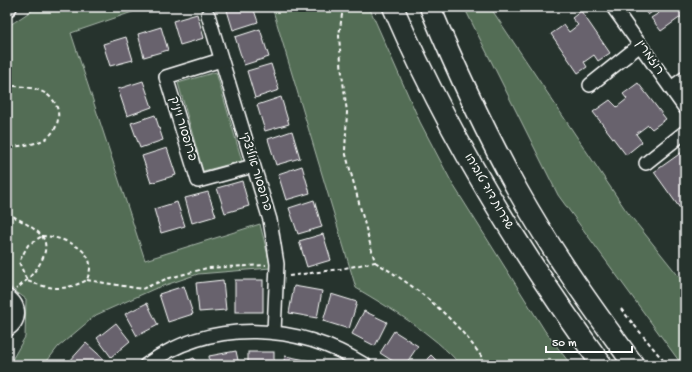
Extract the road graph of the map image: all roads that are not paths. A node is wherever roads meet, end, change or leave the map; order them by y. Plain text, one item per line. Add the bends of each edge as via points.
1 (393, 7) edge
2 (430, 7) edge
3 (613, 7) edge
4 (208, 15) dead end
5 (640, 45) junction
6 (221, 60) junction
7 (685, 78) edge
8 (590, 85) dead end
9 (671, 88) junction
10 (685, 108) edge
11 (685, 132) edge
12 (646, 163) dead end
13 (253, 166) junction
14 (7, 296) edge
15 (7, 330) edge
16 (274, 332) junction
17 (146, 365) edge
18 (365, 365) edge
19 (602, 365) edge
20 (634, 365) edge

1 - 19 highway, שדרות דוד טוביהו via 451,128 486,190 547,288
2 - 20 highway via 517,190 549,243
3 - 5 street, רוזמרין
4 - 6 street, פרופסור אוליצקי
5 - 8 street
5 - 9 street, רוזמרין
6 - 13 street, פרופסור אוליצקי
6 - 13 street, פרופסור ויניק via 166,77 198,180
7 - 9 street
9 - 10 street, רוזמרין
11 - 12 street
13 - 16 street, פרופסור אוליצקי via 270,220 277,271
14 - 15 street via 16,305 18,316
16 - 17 street via 246,331 210,336 172,349
16 - 18 street via 319,342

